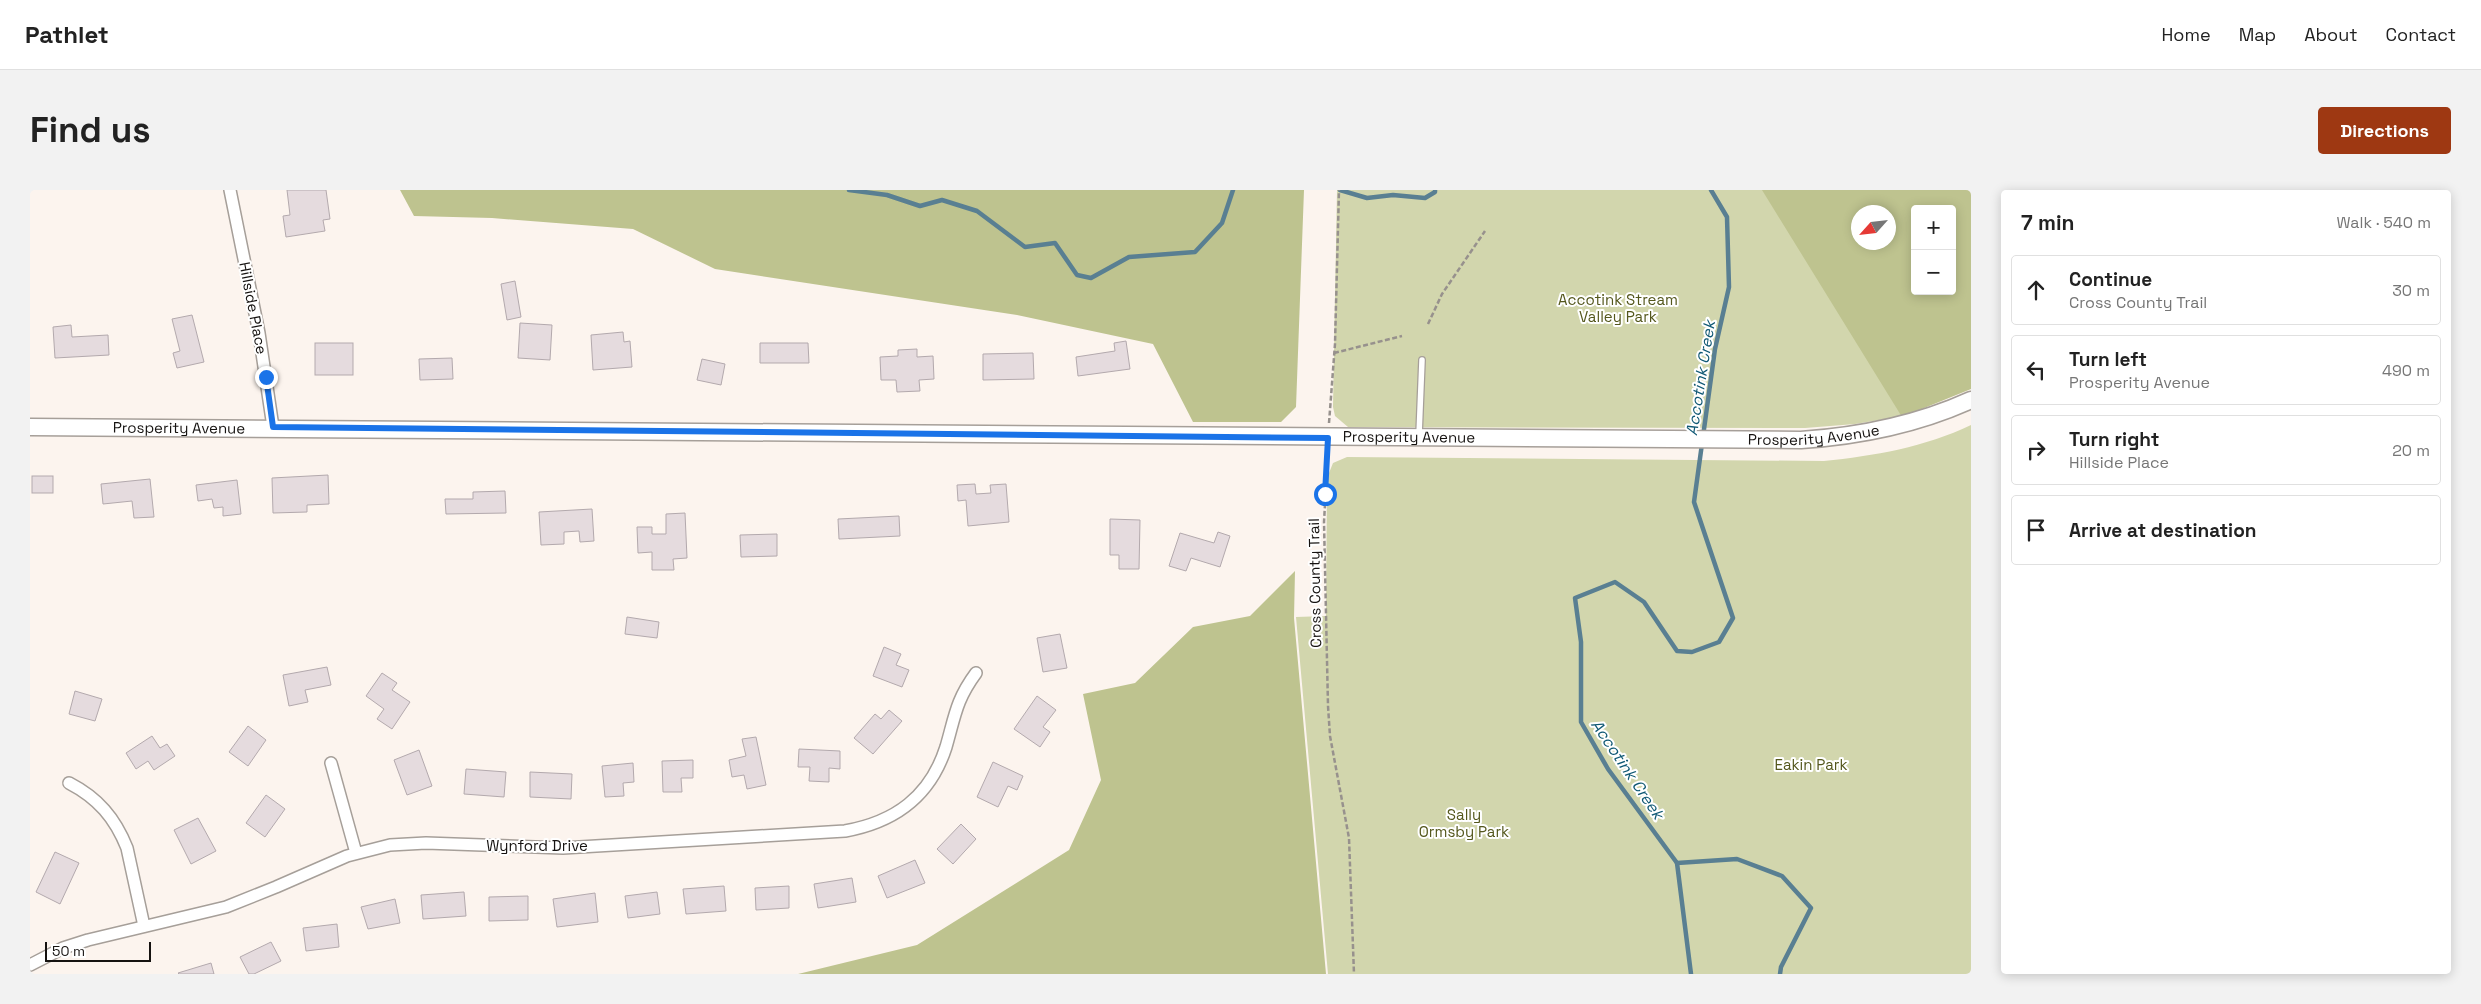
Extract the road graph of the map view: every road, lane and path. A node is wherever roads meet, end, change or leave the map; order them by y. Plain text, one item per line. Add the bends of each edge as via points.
1 (230, 190) edge
2 (1339, 190) edge
3 (1485, 231) dead end
4 (1428, 324) dead end
5 (1402, 336) dead end
6 (1334, 353) junction
7 (1422, 360) dead end
8 (1971, 400) edge
9 (30, 427) edge
10 (273, 427) junction
11 (1419, 437) junction
12 (1328, 438) junction
13 (976, 673) dead end
14 (331, 763) dead end
15 (69, 783) dead end
16 (356, 853) junction
17 (144, 926) junction
18 (30, 965) edge
19 (1354, 974) edge

1 - 10 street, Hillside Place via 259,333
2 - 6 path, Cross County Trail
3 - 4 path via 1442,294
5 - 6 path
6 - 12 path, Cross County Trail
7 - 11 lane
8 - 11 main road, Prosperity Avenue via 1914,423 1846,437 1675,440
9 - 10 main road, Prosperity Avenue
10 - 12 main road, Prosperity Avenue
11 - 12 main road, Prosperity Avenue
12 - 19 path, Cross County Trail via 1324,522 1328,706 1330,736 1349,838
13 - 16 street, Wynford Drive via 956,707 946,747 927,786 897,814 867,827 562,848 426,843 390,845
14 - 16 street
15 - 17 street via 100,803 122,836
16 - 17 street, Wynford Drive via 226,907
17 - 18 street, Wynford Drive via 63,948

